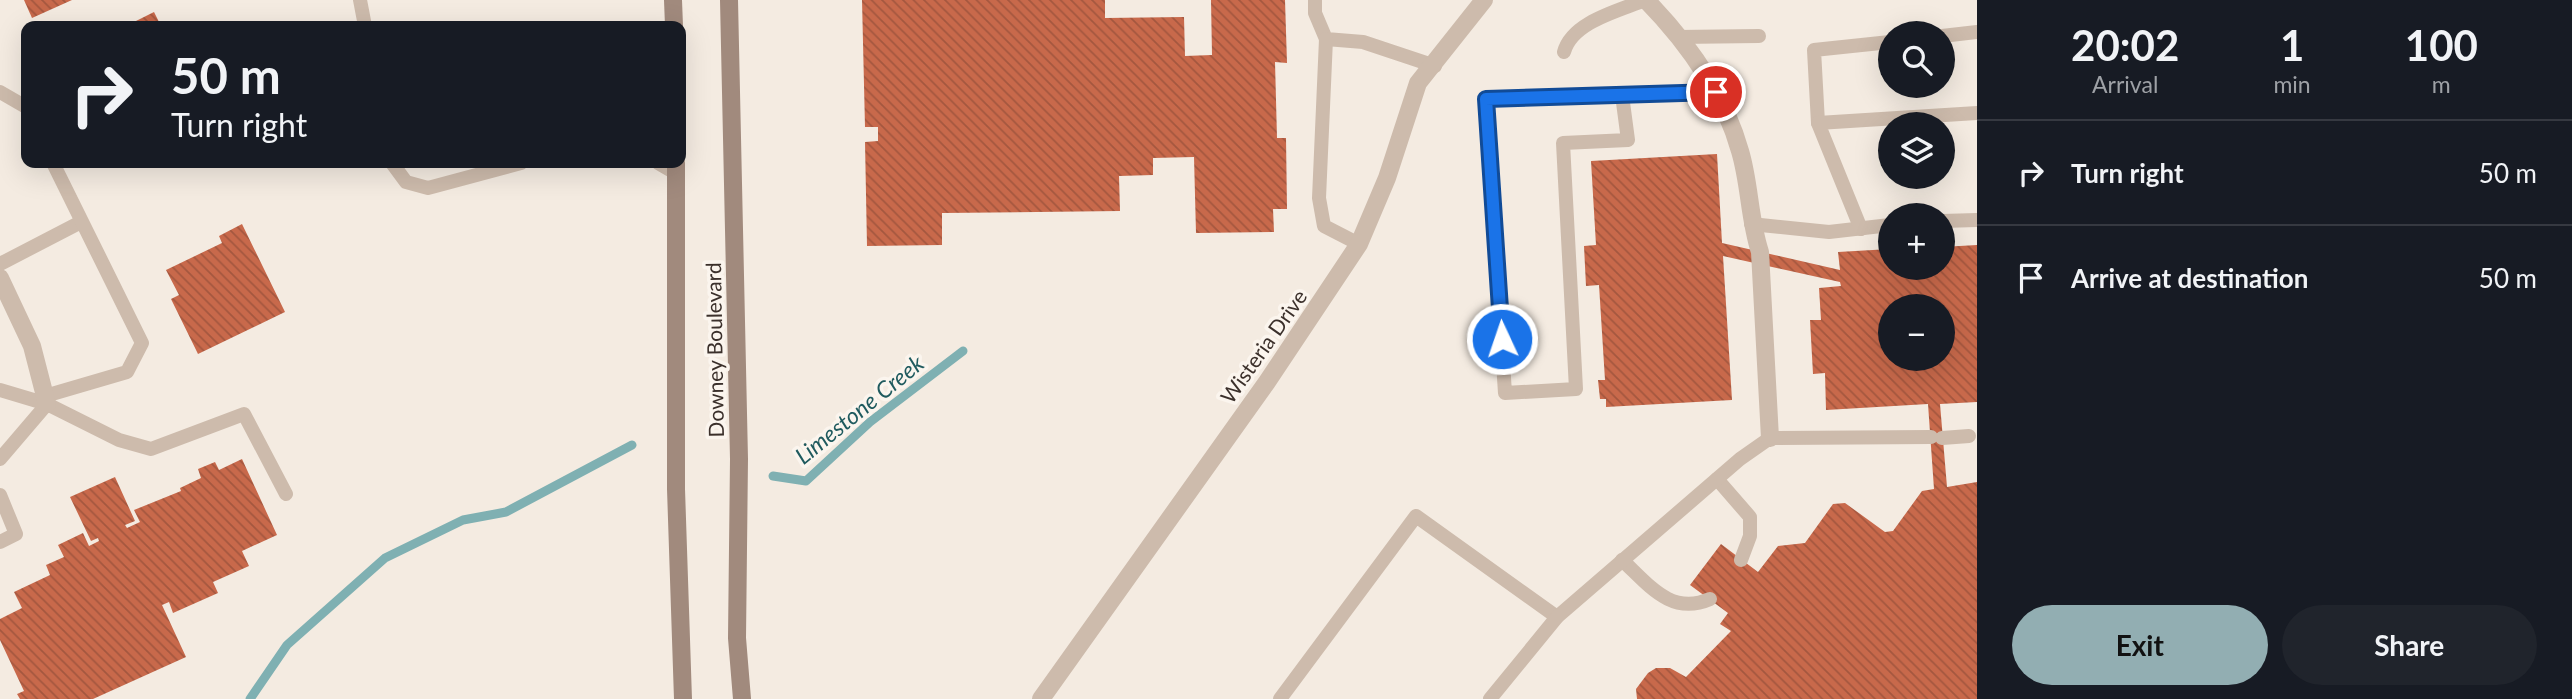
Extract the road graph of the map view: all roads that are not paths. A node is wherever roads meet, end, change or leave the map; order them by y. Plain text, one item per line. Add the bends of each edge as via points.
1 (360, 0) edge
2 (673, 0) edge
3 (729, 0) edge
4 (1315, 0) edge
5 (1484, 0) edge
6 (1645, 0) edge
7 (364, 21) edge
8 (674, 21) edge
9 (1977, 32) edge
10 (1955, 35) edge
11 (1759, 36) dead end
12 (1678, 37) junction
13 (1326, 39) junction
14 (1878, 42) edge
15 (1564, 52) dead end
16 (1435, 66) junction
17 (0, 92) edge
18 (1716, 92) junction
19 (1622, 94) junction
20 (21, 104) edge
21 (1977, 113) edge
22 (1818, 123) junction
23 (55, 168) edge
24 (396, 168) edge
25 (502, 168) edge
26 (676, 168) edge
27 (1977, 220) edge
28 (1955, 221) edge
29 (81, 222) junction
30 (1751, 224) junction
31 (1878, 227) edge
32 (1861, 229) junction
33 (1359, 244) junction
34 (0, 264) edge
35 (0, 278) edge
36 (0, 390) edge
37 (46, 400) junction
38 (1969, 436) dead end
39 (1770, 438) junction
40 (0, 459) edge
41 (1717, 480) junction
42 (286, 494) dead end
43 (0, 495) edge
44 (0, 542) edge
45 (1622, 560) junction
46 (1741, 560) dead end
47 (1710, 599) dead end
48 (1557, 617) junction
49 (683, 699) edge
50 (742, 699) edge
51 (1041, 699) edge
52 (1280, 699) edge
53 (1489, 699) edge

1 - 7 lane
2 - 8 main road
3 - 50 main road, Downey Boulevard via 739,459 737,638
4 - 13 lane via 1315,13
5 - 16 street, Wisteria Drive
6 - 12 street
6 - 15 lane via 1590,23 1567,40
9 - 10 lane
11 - 12 lane
12 - 18 street
13 - 16 lane via 1363,42
13 - 33 lane via 1320,198 1324,226
14 - 22 lane via 1814,50
16 - 33 street, Wisteria Drive via 1418,83 1387,178
17 - 20 lane
18 - 19 lane
18 - 30 street via 1741,152
19 - 19 lane via 1486,99 1505,393 1576,389 1563,143 1628,140
21 - 22 lane
22 - 32 lane
23 - 29 lane
24 - 25 lane via 406,182 428,188
26 - 49 main road, Downey Boulevard via 676,489
27 - 28 lane
29 - 34 lane
29 - 37 lane via 142,343 128,372
30 - 32 lane via 1829,233
30 - 39 street via 1760,252
31 - 32 lane
33 - 51 street, Wisteria Drive via 1267,382
35 - 37 street via 32,346
36 - 37 lane
37 - 40 lane
37 - 42 lane via 119,440 151,449 244,414
38 - 39 lane
39 - 41 lane
41 - 45 lane
41 - 46 lane via 1750,517 1750,536
43 - 44 lane via 16,534
45 - 47 lane via 1657,593 1681,606
45 - 48 lane
48 - 52 lane via 1416,516
48 - 53 lane

